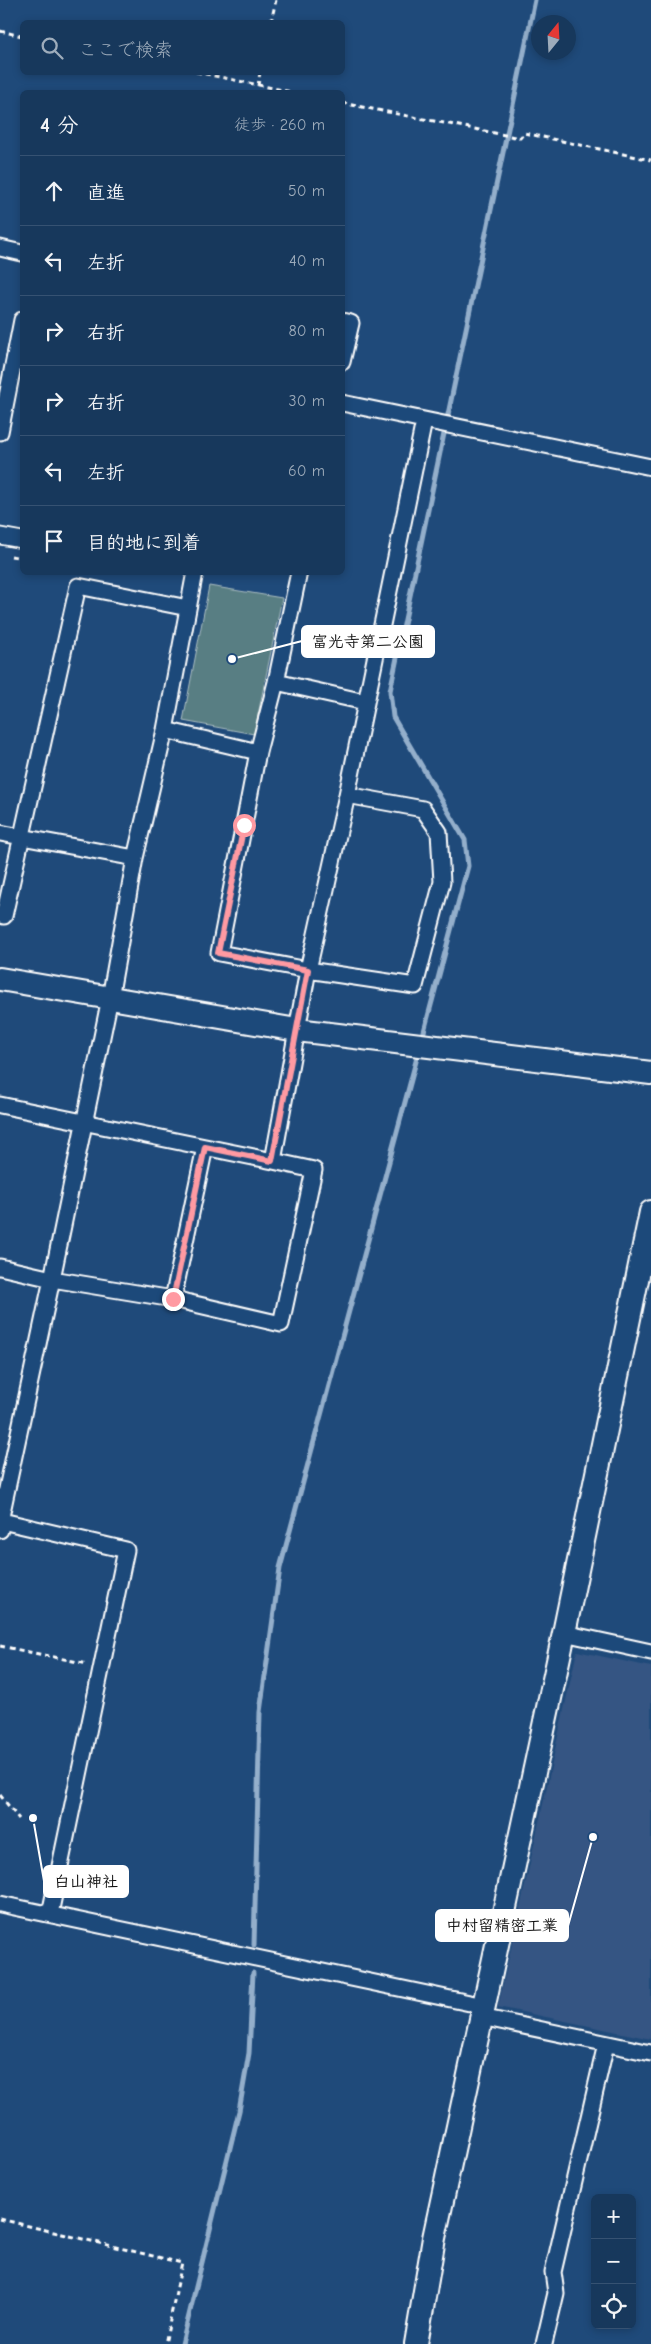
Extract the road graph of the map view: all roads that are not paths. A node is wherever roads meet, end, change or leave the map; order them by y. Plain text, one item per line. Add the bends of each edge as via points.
1 (0, 248) edge
2 (20, 253) edge
3 (345, 322) edge
4 (20, 330) edge
5 (345, 349) edge
6 (345, 404) edge
7 (428, 422) junction
8 (0, 432) edge
9 (651, 467) edge
10 (0, 536) edge
11 (20, 540) edge
12 (194, 575) edge
13 (298, 575) edge
14 (188, 608) junction
15 (276, 682) junction
16 (365, 702) junction
17 (165, 730) junction
18 (258, 752) junction
19 (347, 795) junction
20 (0, 833) edge
21 (23, 837) junction
22 (136, 858) junction
23 (0, 916) edge
24 (308, 970) junction
25 (0, 979) edge
26 (110, 998) junction
27 (297, 1030) junction
28 (651, 1073) edge
29 (0, 1105) edge
30 (84, 1121) junction
31 (205, 1147) junction
32 (272, 1161) junction
33 (651, 1212) edge
34 (0, 1267) edge
35 (52, 1279) junction
36 (173, 1299) junction
37 (1, 1519) edge
38 (564, 1633) junction
39 (651, 1652) edge
40 (0, 1904) edge
41 (50, 1914) junction
42 (483, 2012) junction
43 (606, 2044) junction
44 (651, 2053) edge
45 (416, 2344) edge
46 (544, 2344) edge

1 - 2 street
3 - 5 street via 351,323
4 - 8 street
6 - 7 street
7 - 9 street
7 - 16 street
10 - 11 street
12 - 14 street
13 - 15 street
14 - 17 street
14 - 21 street via 78,586
15 - 16 street
15 - 18 street
16 - 19 street
17 - 18 street
17 - 22 street
18 - 24 street via 218,953
19 - 24 street
19 - 24 street via 423,809 439,832 442,882 415,986
20 - 21 street
21 - 22 street
21 - 23 street via 4,916
22 - 26 street
24 - 27 street
25 - 26 street
26 - 27 street
26 - 30 street
27 - 28 street
27 - 32 street
29 - 30 street
30 - 31 street
30 - 35 street
31 - 32 street
31 - 36 street
32 - 36 street via 314,1170 281,1324
33 - 38 street
34 - 35 street
35 - 36 street
35 - 37 street
37 - 41 street via 126,1550
38 - 39 street
38 - 42 street
40 - 41 street
41 - 42 street
42 - 43 street
42 - 45 street via 434,2238
43 - 44 street
43 - 46 street via 553,2272 556,2293

